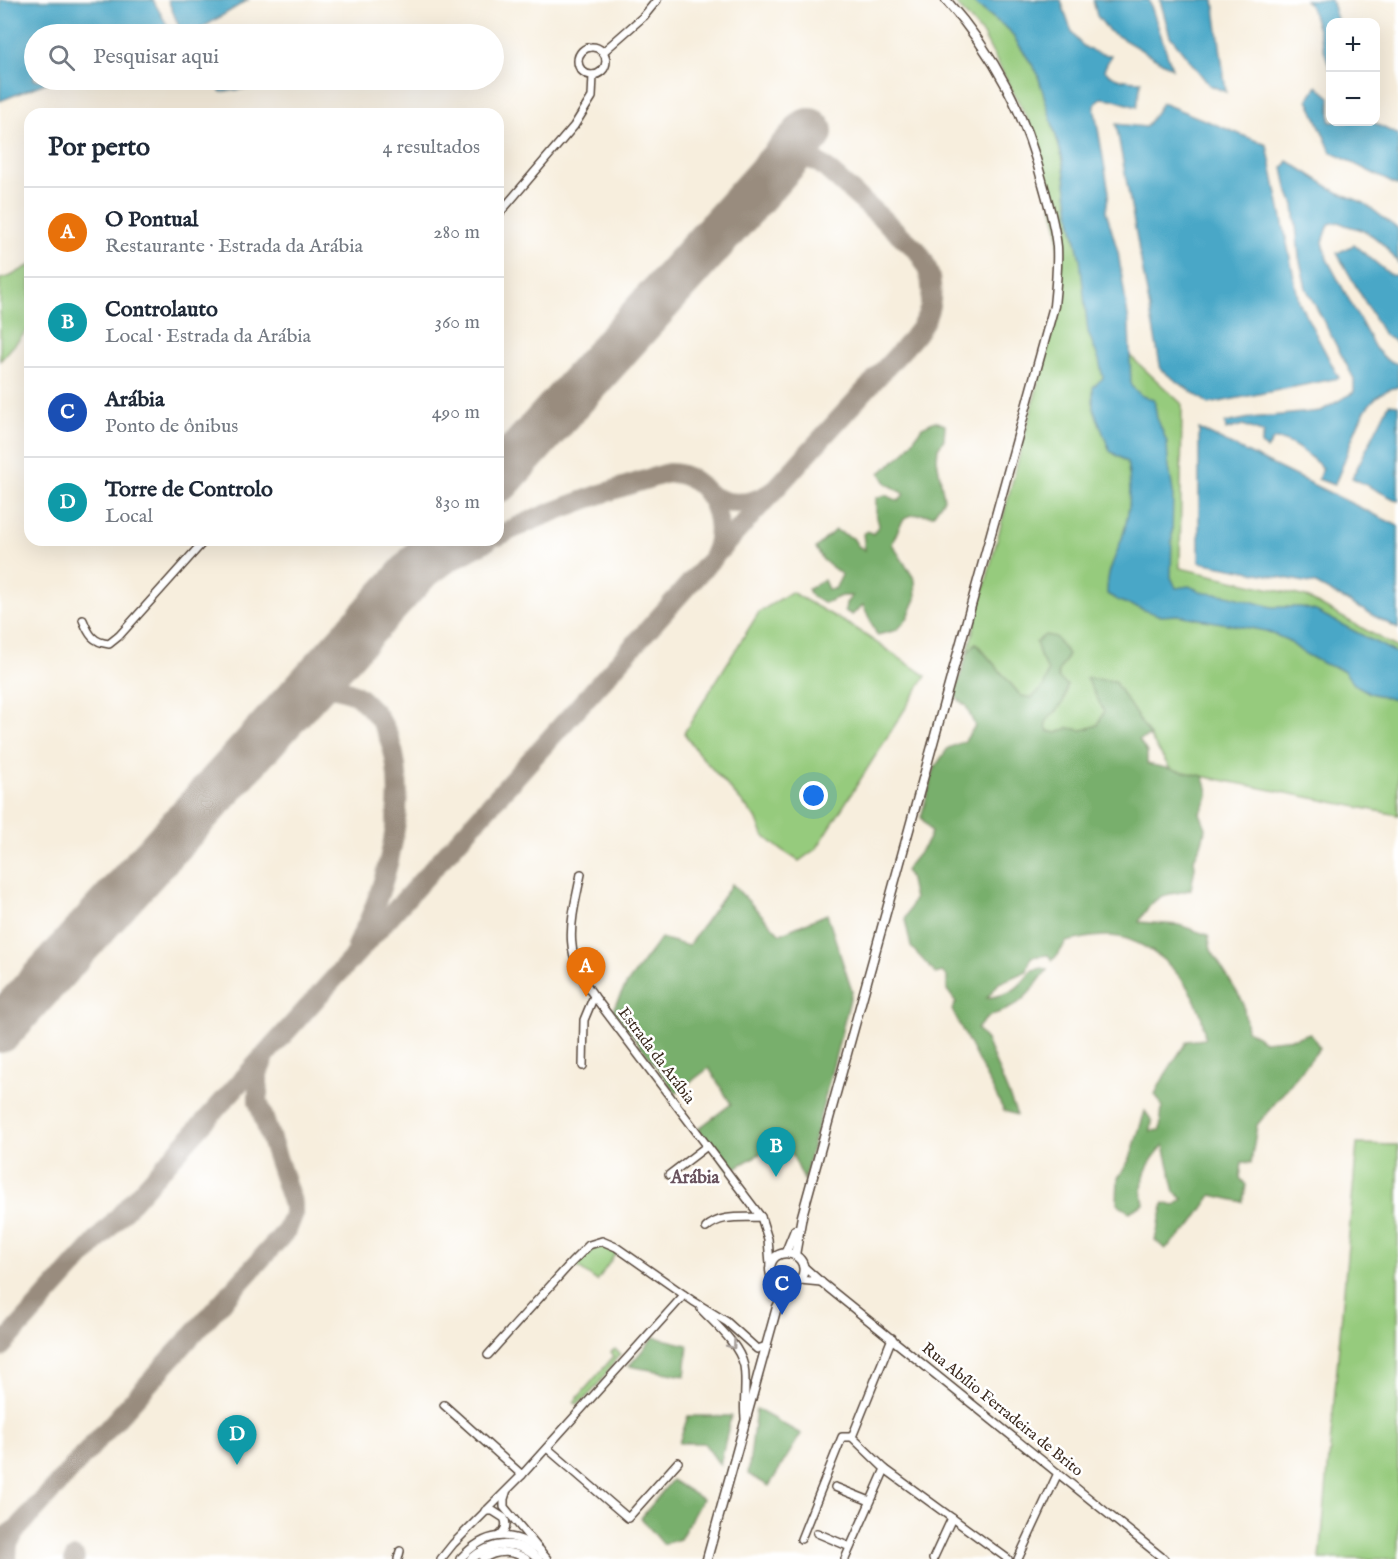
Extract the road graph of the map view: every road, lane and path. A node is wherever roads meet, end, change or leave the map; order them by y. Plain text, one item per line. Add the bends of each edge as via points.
1 (657, 0) edge
2 (946, 0) edge
3 (603, 52) junction
4 (593, 75) junction
5 (504, 208) edge
6 (200, 546) edge
7 (83, 620) dead end
8 (581, 874) dead end
9 (594, 996) junction
10 (583, 1066) dead end
11 (707, 1146) junction
12 (669, 1175) dead end
13 (761, 1217) junction
14 (706, 1228) dead end
15 (768, 1239) junction
16 (787, 1254) junction
17 (770, 1264) junction
18 (803, 1266) junction
19 (774, 1282) junction
20 (821, 1282) junction
21 (797, 1283) junction
22 (684, 1295) junction
23 (780, 1300) junction
24 (693, 1301) junction
25 (892, 1338) junction
26 (767, 1346) junction
27 (488, 1355) dead end
28 (444, 1405) dead end
29 (745, 1421) junction
30 (852, 1437) junction
31 (547, 1448) junction
32 (678, 1462) dead end
33 (885, 1469) junction
34 (1058, 1473) junction
35 (522, 1476) junction
36 (835, 1487) dead end
37 (508, 1491) junction
38 (870, 1501) junction
39 (485, 1512) junction
40 (952, 1518) junction
41 (817, 1533) dead end
42 (499, 1536) junction
43 (801, 1539) dead end
44 (850, 1547) junction
45 (539, 1554) edge
46 (441, 1559) edge
47 (460, 1559) edge
48 (471, 1559) edge
49 (483, 1559) edge
50 (526, 1559) edge
51 (548, 1559) edge
52 (707, 1559) edge
53 (845, 1559) edge
54 (933, 1559) edge
55 (1008, 1559) edge
56 (1018, 1559) edge
57 (1164, 1559) edge

1 - 3 street via 645,16
2 - 16 street via 998,70 1029,134 1053,224 1057,267 1054,306 802,1216
3 - 4 street via 604,68
3 - 4 street via 591,48 580,55 580,67
4 - 5 street via 592,97 574,126
6 - 7 street via 109,644 91,638
8 - 9 street, Estrada da Arábia via 571,934 575,963
9 - 10 street via 584,1020
9 - 11 street, Estrada da Arábia
11 - 12 street
11 - 13 street, Estrada da Arábia
13 - 14 street via 721,1219
13 - 15 street, Estrada da Arábia
15 - 16 street
15 - 17 street
16 - 17 street
16 - 18 street
17 - 19 street
18 - 20 street, Rua Abílio Ferradeira de Brito
18 - 21 street
19 - 21 street via 782,1286
19 - 23 street
20 - 21 street
20 - 25 street, Rua Abílio Ferradeira de Brito
21 - 23 street
22 - 24 street
22 - 27 street via 616,1247 596,1242 571,1263
22 - 31 street
23 - 26 street
24 - 26 street via 727,1322 757,1349
24 -> 29 street via 721,1329 741,1358
25 - 30 street
25 - 34 street, Rua Abílio Ferradeira de Brito
26 - 29 street
28 - 35 street
29 - 52 street
30 - 33 street
30 - 43 street via 842,1437
31 - 32 street via 628,1518
31 - 35 street
33 - 38 street
33 - 40 street
34 - 56 street
34 - 57 street, Rua Abílio Ferradeira de Brito
35 - 37 street
36 - 38 street
37 - 39 street
37 - 45 street via 504,1507
38 - 44 street
39 - 42 street via 500,1514 506,1522
39 - 46 street
40 - 54 street
40 - 55 street
41 - 44 street
42 - 45 street via 520,1538
42 - 47 street via 478,1543
44 - 53 street
45 - 48 street via 503,1544 491,1546
45 - 51 street
49 - 50 street via 506,1552

